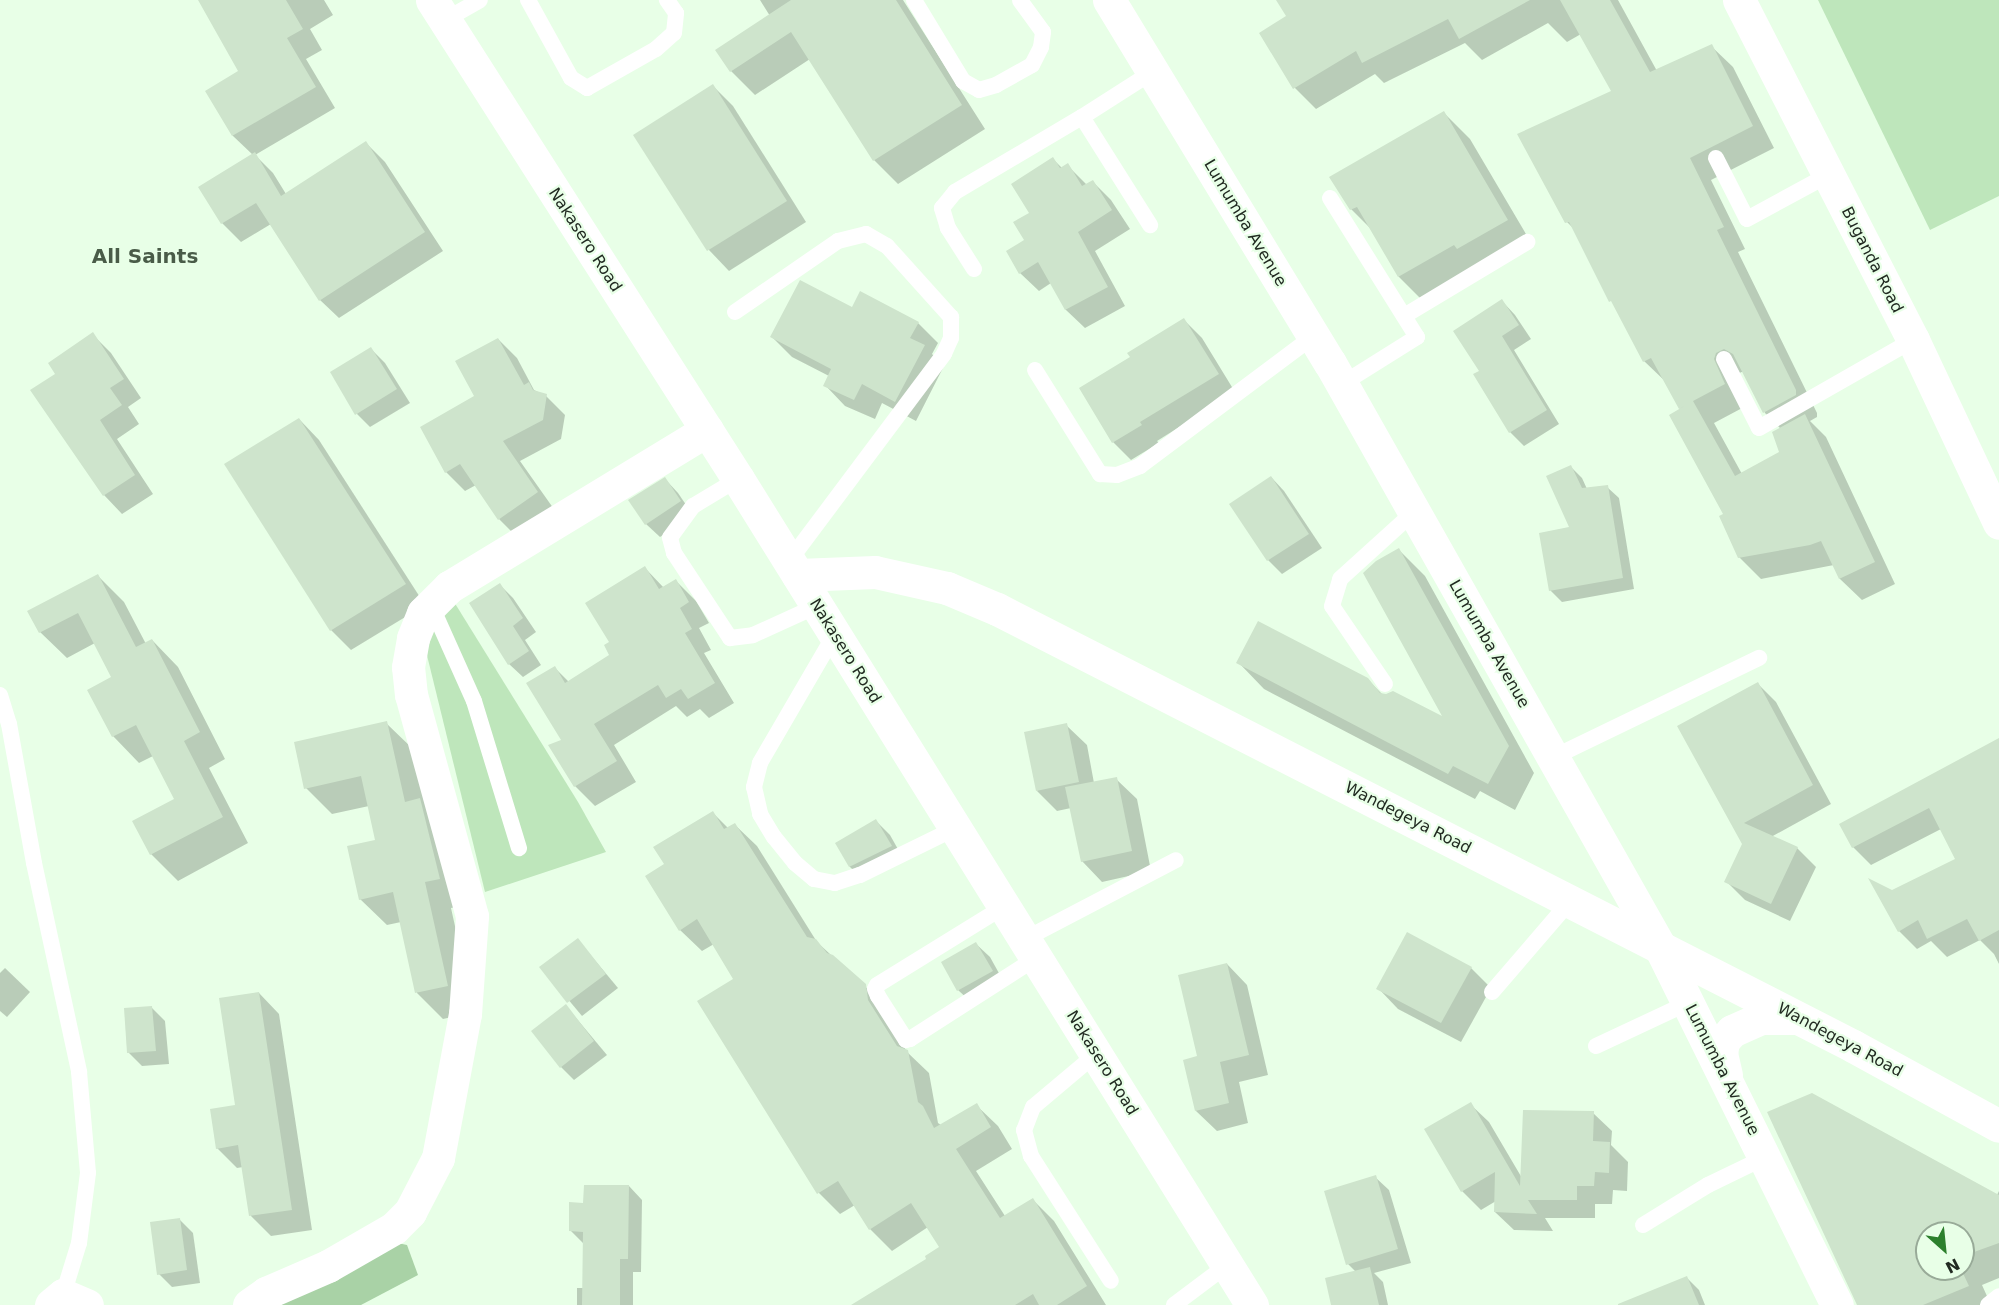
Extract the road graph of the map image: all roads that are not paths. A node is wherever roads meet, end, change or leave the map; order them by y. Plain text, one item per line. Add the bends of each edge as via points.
1 (480, 0) edge
2 (528, 0) edge
3 (667, 0) edge
4 (914, 0) edge
5 (1020, 0) edge
6 (1109, 0) edge
7 (1739, 0) edge
8 (439, 10) edge
9 (1154, 71) junction
10 (1082, 117) junction
11 (1716, 158) dead end
12 (1828, 175) junction
13 (1330, 198) dead end
14 (1150, 225) dead end
15 (1527, 242) dead end
16 (974, 269) dead end
17 (735, 312) dead end
18 (1404, 316) junction
19 (1314, 336) junction
20 (1913, 340) junction
21 (1724, 359) dead end
22 (1035, 370) dead end
23 (1342, 384) junction
24 (706, 430) junction
25 (738, 479) junction
26 (1414, 512) junction
27 (1999, 523) edge
28 (793, 568) junction
29 (431, 605) junction
30 (817, 606) junction
31 (835, 634) junction
32 (1759, 658) dead end
33 (1385, 684) dead end
34 (0, 695) edge
35 (1554, 757) junction
36 (956, 828) junction
37 (519, 848) dead end
38 (1176, 860) dead end
39 (1571, 900) junction
40 (1005, 906) junction
41 (1660, 947) junction
42 (1031, 948) junction
43 (1492, 992) dead end
44 (1688, 1004) junction
45 (1799, 1018) junction
46 (1596, 1046) dead end
47 (1096, 1054) junction
48 (1726, 1079) junction
49 (1999, 1126) edge
50 (1766, 1157) junction
51 (1642, 1225) dead end
52 (1227, 1265) junction
53 (1111, 1281) dead end
54 (1999, 1296) edge
55 (67, 1302) edge
56 (249, 1305) edge
57 (1174, 1305) edge
58 (1252, 1305) edge
59 (1837, 1305) edge
60 (1988, 1305) edge

1 - 8 lane
2 - 3 lane via 571,78 587,88 656,50 674,33 675,13
4 - 5 lane via 963,81 979,90 1032,65 1041,46 1043,32
6 - 9 street, Lumumba Avenue
7 - 12 street, Buganda Road
8 - 24 street, Nakasero Road
9 - 10 lane
9 - 19 street, Lumumba Avenue
10 - 14 lane
10 - 16 lane via 955,192 942,208 948,228
11 - 12 lane via 1747,219
12 - 20 street, Buganda Road
13 - 18 lane
15 - 18 lane
17 - 28 lane via 838,241 866,234 887,246 951,316 951,338 944,354
18 - 23 lane via 1417,337
19 - 22 lane via 1140,466 1117,475 1100,474
19 - 23 street, Lumumba Avenue
20 - 21 lane via 1759,428
20 - 27 street, Buganda Road
23 - 26 street, Lumumba Avenue
24 - 25 street, Nakasero Road
24 - 29 street via 449,587
25 - 28 street, Nakasero Road
25 - 30 lane via 693,506 669,538 675,554 730,638 753,635
26 - 33 lane via 1340,579 1332,606
26 - 35 street, Lumumba Avenue
28 - 30 street, Nakasero Road
28 - 39 street, Wandegeya Road via 875,572 947,588 987,604
29 - 37 lane via 470,691
29 - 56 street via 413,638 408,667 411,695 472,916 465,1014 438,1158 410,1212 394,1228
30 - 31 street, Nakasero Road
31 - 36 street, Nakasero Road
31 - 36 lane via 760,764 754,787 760,814 774,837 814,879 835,884
32 - 35 lane
34 - 55 lane via 79,1072 88,1173
35 - 41 street, Lumumba Avenue
36 - 40 street, Nakasero Road
38 - 42 lane
39 - 41 street, Wandegeya Road
39 - 43 lane
40 - 42 street, Nakasero Road
40 - 42 lane via 877,985 878,996 906,1040 910,1039
41 - 44 street, Lumumba Avenue
41 - 45 street, Wandegeya Road
42 - 47 street, Nakasero Road
44 - 46 lane
44 - 48 street, Lumumba Avenue
45 - 48 street via 1761,1018 1732,1031 1723,1041 1721,1054
45 - 49 street, Wandegeya Road
47 - 52 street, Nakasero Road
47 - 53 lane via 1034,1107 1024,1130 1031,1156
48 - 50 street, Lumumba Avenue
50 - 51 lane via 1708,1185
50 - 59 street, Lumumba Avenue
52 - 57 lane
52 - 58 street, Nakasero Road
54 - 60 lane

